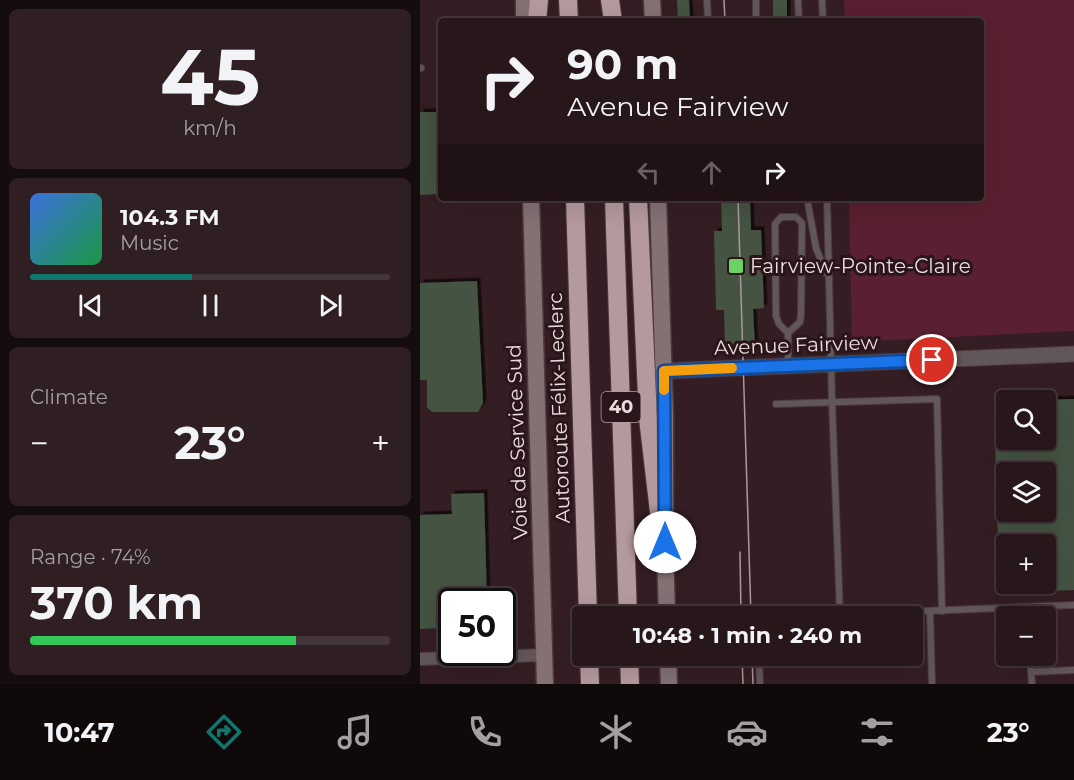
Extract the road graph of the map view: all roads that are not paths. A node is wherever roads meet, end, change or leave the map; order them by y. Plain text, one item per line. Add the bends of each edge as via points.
1 (524, 0) edge
2 (539, 0) edge
3 (568, 0) edge
4 (609, 0) edge
5 (652, 0) edge
6 (707, 0) edge
7 (756, 0) edge
8 (798, 0) edge
9 (822, 0) edge
10 (524, 18) edge
11 (537, 18) edge
12 (569, 18) edge
13 (611, 18) edge
14 (653, 18) edge
15 (708, 18) edge
16 (756, 18) edge
17 (799, 18) edge
18 (823, 18) edge
19 (531, 201) edge
20 (575, 201) edge
21 (614, 201) edge
22 (638, 201) edge
23 (658, 201) edge
24 (808, 201) edge
25 (827, 201) edge
26 (828, 278) junction
27 (788, 333) junction
28 (1074, 354) edge
29 (832, 364) junction
30 (788, 366) junction
31 (664, 371) junction
32 (832, 402) junction
33 (776, 404) dead end
34 (665, 563) junction
35 (1074, 605) edge
36 (588, 606) edge
37 (628, 606) edge
38 (667, 606) edge
39 (840, 606) edge
40 (1052, 606) edge
41 (996, 609) edge
42 (923, 611) edge
43 (930, 611) junction
44 (942, 611) junction
45 (544, 655) junction
46 (420, 659) edge
47 (589, 666) edge
48 (629, 666) edge
49 (668, 666) edge
50 (759, 666) edge
51 (1031, 666) edge
52 (1074, 670) edge
53 (1031, 672) junction
54 (545, 684) edge
55 (590, 684) edge
56 (630, 684) edge
57 (669, 684) edge
58 (760, 684) edge
59 (932, 684) edge
60 (1032, 684) edge

1 - 10 main road
2 - 11 highway
3 - 12 highway
4 - 13 highway
5 - 14 main road
6 - 15 lane
7 - 16 lane
8 - 17 lane
9 - 18 lane
19 - 45 main road, Voie de Service Sud
20 - 36 highway, Autoroute Félix-Leclerc / 40
21 - 37 highway, 40
22 - 34 highway via 648,418
23 - 31 main road
24 - 26 lane via 816,248
25 - 26 lane
26 - 29 lane
27 - 27 lane via 800,322 801,315 802,223 796,217 781,217 775,224 776,316
27 - 30 lane
28 - 29 street, Avenue Fairview
29 - 30 street, Avenue Fairview
29 - 32 lane
30 - 31 street, Avenue Fairview
31 - 34 main road
32 - 33 lane
32 - 39 lane
32 - 44 lane via 937,399
34 - 38 main road
35 - 40 lane
41 - 44 lane
42 - 43 lane
43 - 44 lane
43 - 59 lane
45 - 46 street
45 - 54 main road, Voie de Service Sud
47 - 55 highway
48 - 56 highway
49 - 57 main road
50 - 58 lane
51 - 53 lane
52 - 53 lane
53 - 60 lane

